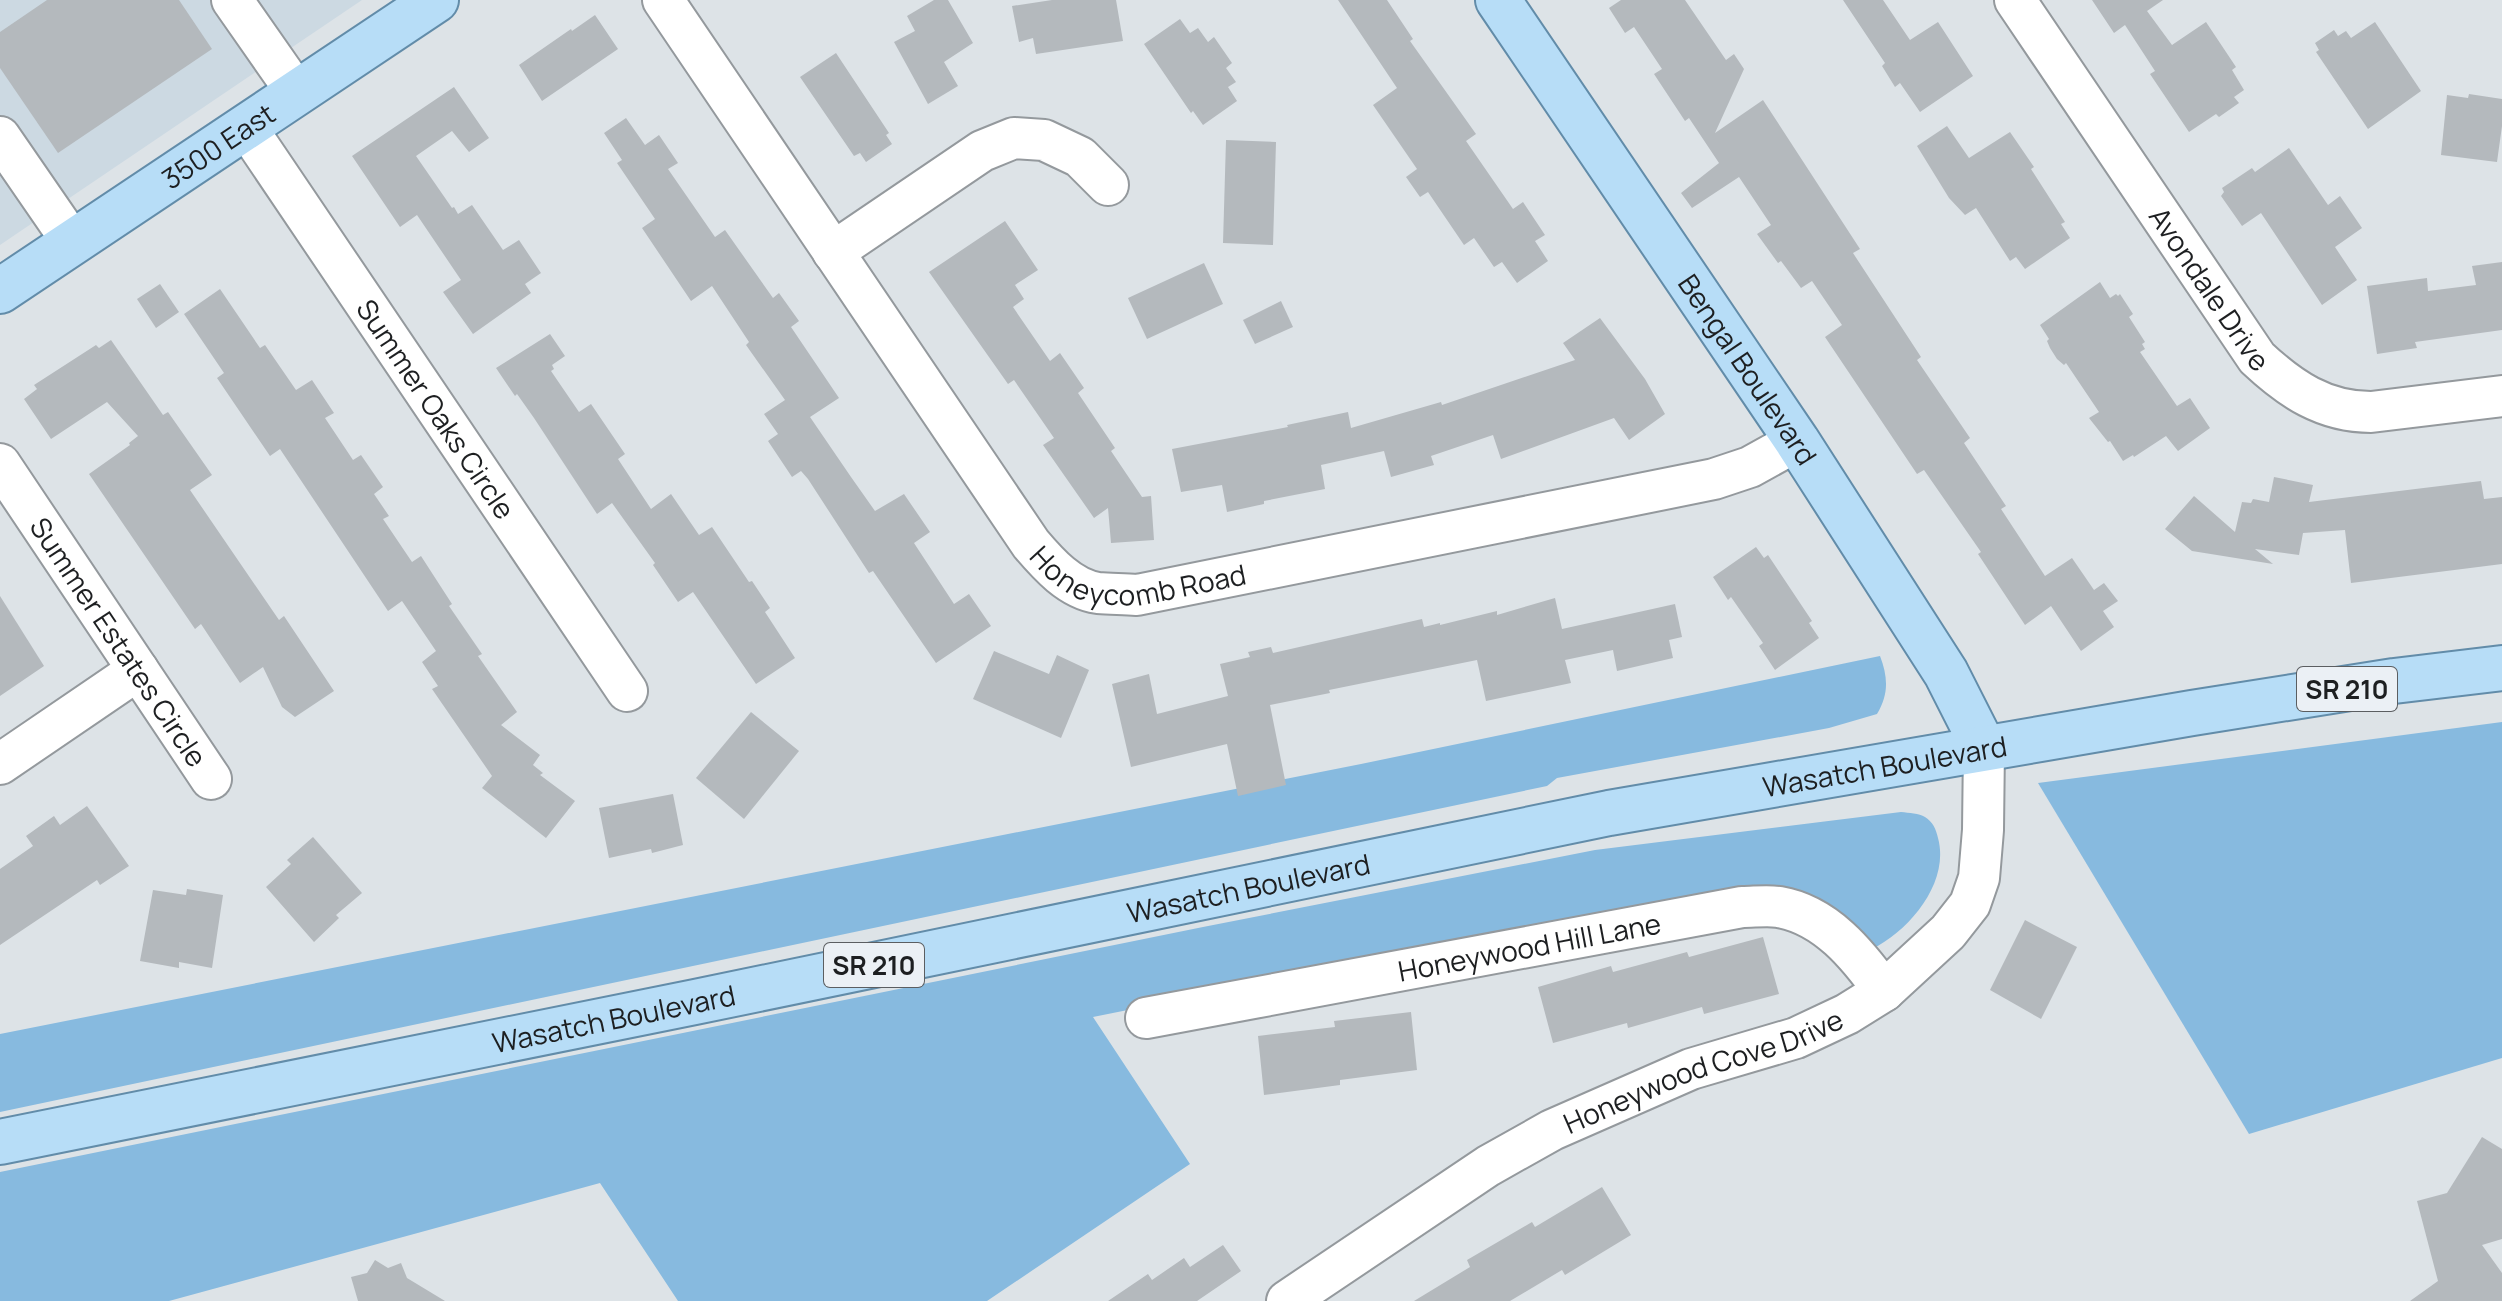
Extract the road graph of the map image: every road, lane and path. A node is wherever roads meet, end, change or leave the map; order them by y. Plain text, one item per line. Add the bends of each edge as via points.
1 (232, 0) edge
2 (436, 0) edge
3 (663, 0) edge
4 (1498, 0) edge
5 (2015, 0) edge
6 (297, 93) junction
7 (246, 127) junction
8 (0, 137) edge
9 (1108, 185) dead end
10 (73, 243) junction
11 (833, 252) junction
12 (0, 291) edge
13 (2502, 396) edge
14 (1797, 441) junction
15 (0, 464) edge
16 (2502, 668) edge
17 (138, 670) junction
18 (627, 691) dead end
19 (1984, 748) junction
20 (0, 764) edge
21 (211, 779) dead end
22 (1884, 991) junction
23 (1146, 1018) dead end
24 (0, 1142) edge
25 (1287, 1301) edge

1 - 6 street
2 - 6 main road, 3500 East
3 - 11 street, Honeycomb Road
4 - 14 main road, Bengal Boulevard
5 - 13 street, Avondale Drive via 2257,358 2280,380 2306,397 2354,412
6 - 7 main road, 3500 East
7 - 10 main road, 3500 East
7 - 18 street, Summer Oaks Circle
8 - 10 street
9 - 11 street via 1080,157 1044,140 1014,138 982,151
10 - 12 main road, 3500 East
11 - 14 street, Honeycomb Road via 1031,544 1070,581 1095,592 1137,595 1714,479 1750,467
14 - 19 main road, Bengal Boulevard via 1946,673
15 - 17 street, Summer Estates Circle
16 - 19 main road, Wasatch Boulevard / SR 210
17 - 20 street
17 - 21 street, Summer Estates Circle
19 - 22 street, Honeywood Cove Drive via 1979,878 1970,904 1948,932
19 - 24 main road, Wasatch Boulevard / SR 210 via 1594,816
22 - 23 street, Honeywood Hill Lane via 1841,939 1813,918 1779,907 1742,907
22 - 25 street, Honeywood Cove Drive via 1796,1038 1691,1069 1552,1130 1488,1166

